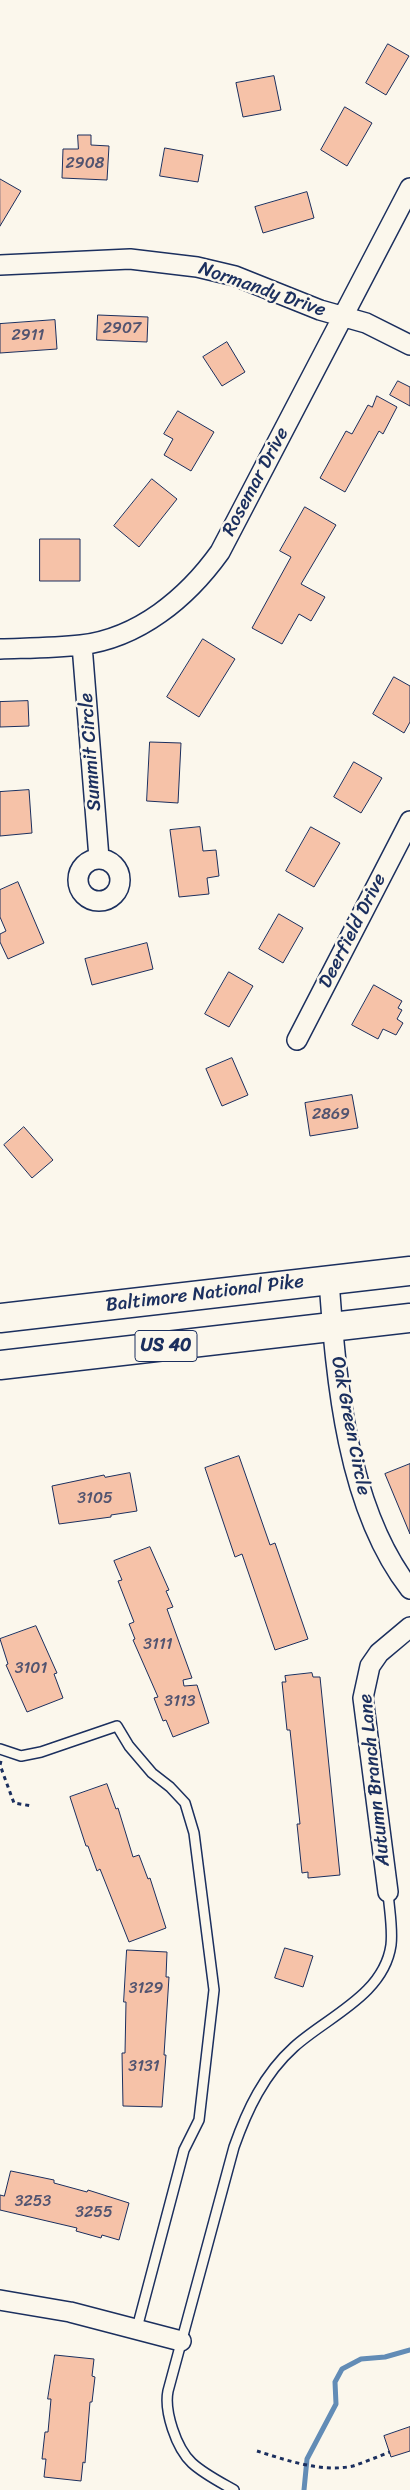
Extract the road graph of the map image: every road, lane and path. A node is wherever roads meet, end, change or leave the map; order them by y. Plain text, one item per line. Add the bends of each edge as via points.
1 (410, 188) edge
2 (0, 265) edge
3 (344, 316) junction
4 (410, 345) edge
5 (82, 645) junction
6 (0, 648) edge
7 (410, 821) edge
8 (99, 858) dead end
9 (297, 1040) dead end
10 (410, 1271) edge
11 (329, 1280) junction
12 (0, 1318) edge
13 (410, 1318) edge
14 (332, 1327) junction
15 (0, 1365) edge
16 (410, 1589) edge
17 (410, 1627) edge
18 (0, 1749) edge
19 (0, 1765) edge
20 (32, 1806) dead end
21 (388, 1892) joint
22 (0, 2300) edge
23 (137, 2328) junction
24 (181, 2341) junction
25 (257, 2451) dead end
26 (390, 2452) dead end
27 (234, 2490) edge

1 - 3 street, Rosemar Drive
2 - 3 street, Normandy Drive via 130,259 161,261 235,276 320,310
3 - 4 street, Normandy Drive
3 - 5 street, Rosemar Drive via 220,552 205,573 184,596 158,616 126,633
5 - 6 street, Rosemar Drive
5 - 8 street, Summit Circle
7 - 9 street, Deerfield Drive
10 - 11 main road, Baltimore National Pike / US 40
11 - 12 main road, Baltimore National Pike / US 40
11 - 14 street, Oak Green Circle
13 - 14 main road, US 40
14 - 15 main road, US 40
14 - 16 street, Oak Green Circle via 347,1429 365,1503 394,1569
17 - 21 street, Autumn Branch Lane via 379,1653 370,1666 363,1698
18 - 23 lane via 21,1756 117,1726 152,1773 185,1803 194,1832 214,1990 204,2094 199,2120 184,2150
19 - 20 path via 14,1803
21 - 24 lane via 391,1945 382,1969 368,1990 293,2047 260,2088 248,2109 234,2147
22 - 23 street
23 - 24 street
24 - 27 lane via 168,2391 168,2415 182,2451 191,2462
25 - 26 path via 322,2467 353,2466

